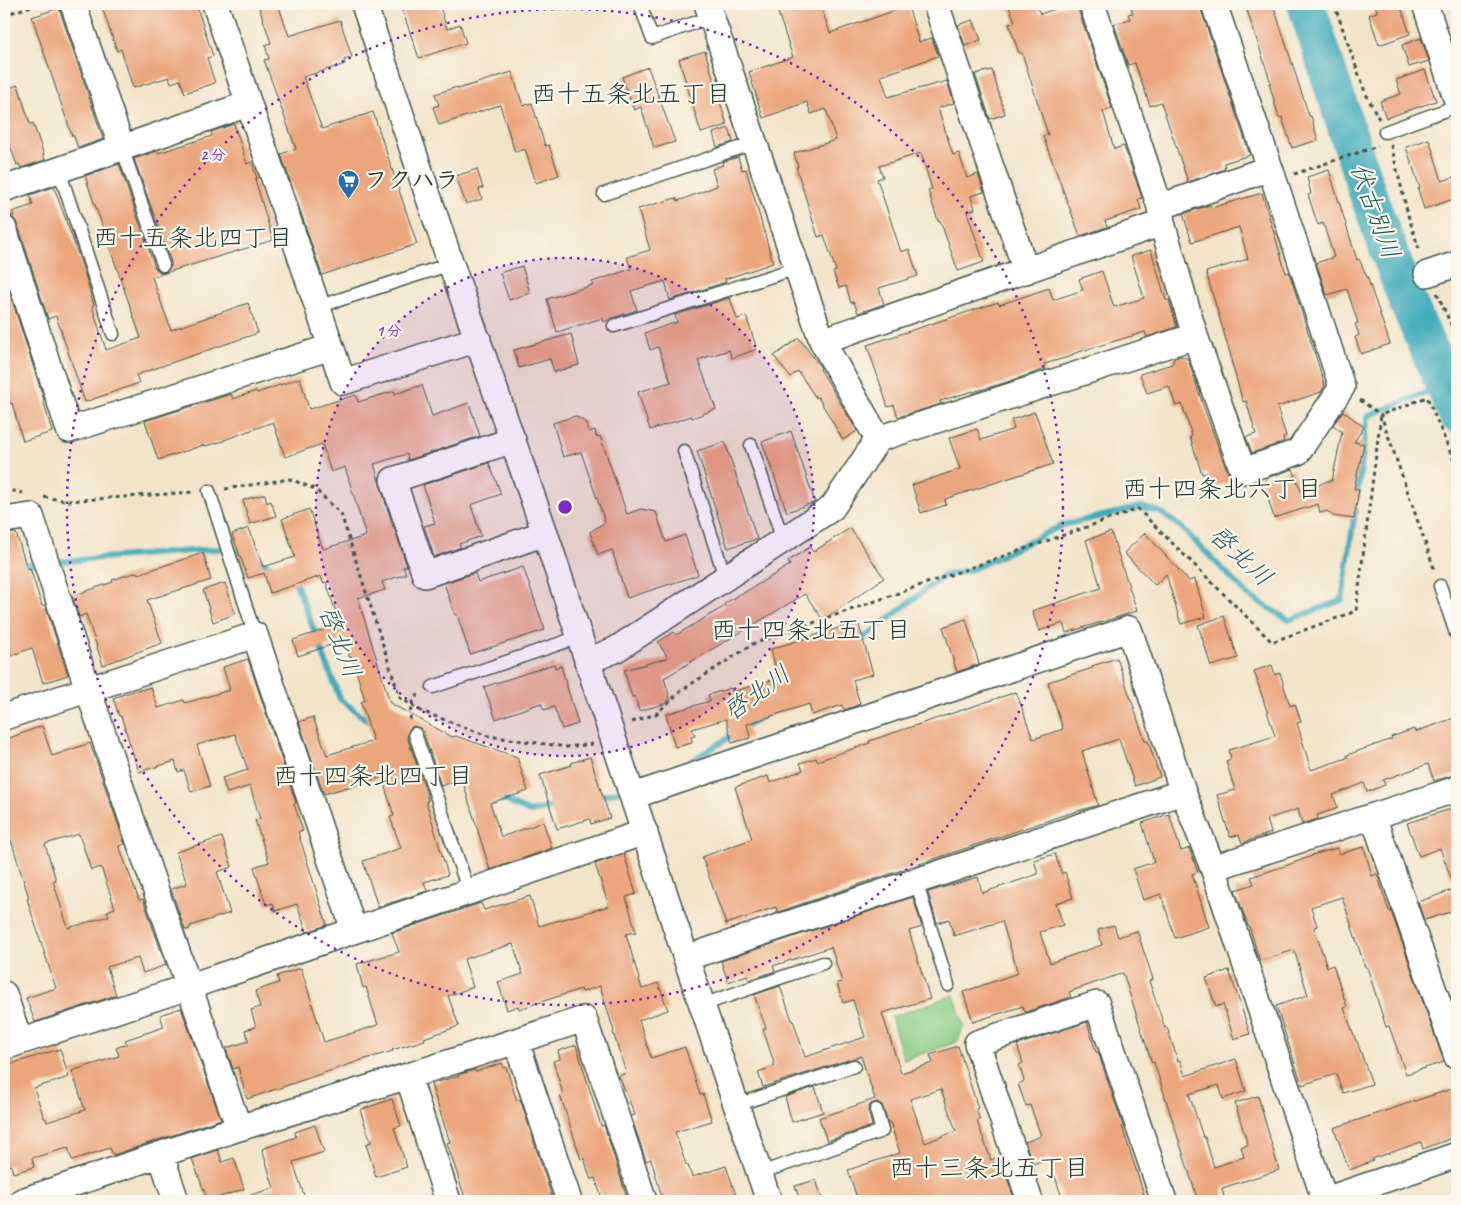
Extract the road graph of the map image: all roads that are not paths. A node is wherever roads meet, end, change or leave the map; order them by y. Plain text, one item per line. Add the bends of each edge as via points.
1 (73, 4) edge
2 (215, 4) edge
3 (364, 4) edge
4 (640, 4) edge
5 (936, 4) edge
6 (1092, 4) edge
7 (1214, 4) edge
8 (1425, 4) edge
9 (709, 10) edge
10 (1457, 101) edge
11 (248, 104) junction
12 (1457, 106) edge
13 (1385, 132) road end
14 (754, 143) junction
15 (122, 148) junction
16 (59, 170) junction
17 (1272, 174) junction
18 (4, 189) edge
19 (604, 194) dead end
20 (1161, 215) junction
21 (4, 229) edge
22 (451, 264) junction
23 (1457, 264) edge
24 (163, 265) dead end
25 (797, 268) junction
26 (1026, 271) junction
27 (1427, 274) road end
28 (317, 307) junction
29 (614, 326) dead end
30 (113, 334) dead end
31 (1195, 336) junction
32 (478, 339) junction
33 (822, 341) junction
34 (331, 347) junction
35 (878, 439) junction
36 (513, 440) junction
37 (751, 445) dead end
38 (684, 451) dead end
39 (209, 491) road end
40 (4, 520) edge
41 (545, 533) junction
42 (783, 540) junction
43 (725, 578) junction
44 (1440, 586) road end
45 (255, 635) junction
46 (1457, 636) edge
47 (579, 637) junction
48 (588, 661) junction
49 (433, 687) road end
50 (87, 690) junction
51 (4, 717) edge
52 (416, 734) road end
53 (1457, 788) edge
54 (1183, 792) junction
55 (633, 796) junction
56 (1373, 816) junction
57 (645, 832) junction
58 (1212, 868) junction
59 (916, 881) junction
60 (469, 892) junction
61 (354, 930) junction
62 (686, 958) junction
63 (823, 963) dead end
64 (948, 985) dead end
65 (188, 987) junction
66 (4, 994) edge
67 (702, 1005) junction
68 (516, 1041) junction
69 (12, 1044) edge
70 (1457, 1057) edge
71 (854, 1066) dead end
72 (408, 1076) junction
73 (736, 1105) junction
74 (876, 1110) dead end
75 (239, 1128) junction
76 (161, 1155) junction
77 (1457, 1155) edge
78 (760, 1173) junction
79 (1325, 1200) edge
80 (22, 1201) edge
81 (176, 1201) edge
82 (448, 1201) edge
83 (569, 1201) edge
84 (644, 1201) edge
85 (769, 1201) edge
86 (1030, 1201) edge
87 (1164, 1201) edge

1 - 15 street
2 - 11 street
3 - 22 street
4 - 9 lane via 652,38
5 - 26 street
6 - 20 street
7 - 17 street
8 - 10 street
9 - 14 street
11 - 15 street
11 - 28 street
12 - 13 lane
14 - 19 lane
14 - 25 street
15 - 16 street
15 - 24 lane
16 - 18 street
16 - 30 lane
17 - 20 street
17 - 31 street via 1342,387 1298,452 1243,471
20 - 26 street
20 - 31 street
21 - 34 street via 70,430
22 - 28 lane
22 - 32 street
23 - 27 street
25 - 29 lane
25 - 33 street
26 - 33 street
28 - 34 street
31 - 35 street
32 - 34 street via 343,382
32 - 36 street
33 - 35 street
35 - 42 street via 832,508
36 - 41 street
36 - 41 street via 393,480 425,575
37 - 42 lane
38 - 43 lane
39 - 45 lane
40 - 50 street via 31,516
41 - 47 street
42 - 43 street
43 - 48 street via 615,650
44 - 46 lane
45 - 50 street
45 - 61 street
47 - 48 street
47 - 49 lane
48 - 55 street
50 - 51 street
50 - 65 street
52 - 60 lane
53 - 56 street
54 - 55 street via 1129,629
54 - 58 street
54 - 59 street
55 - 57 street
56 - 58 street
56 - 70 street
57 - 60 street
57 - 62 street
58 - 79 street
59 - 62 street
59 - 64 lane
60 - 61 street
61 - 65 street
62 - 67 street
63 - 67 lane
65 - 69 street
65 - 75 street
66 - 69 street
67 - 73 street
68 - 72 street
68 - 83 street
68 - 84 street via 584,1019
71 - 73 lane
72 - 75 street
72 - 82 street
73 - 78 street
74 - 78 lane via 882,1131
75 - 76 street
76 - 80 street
76 - 81 street
77 - 79 street
78 - 85 street
86 - 87 street via 977,1043 1096,1004

